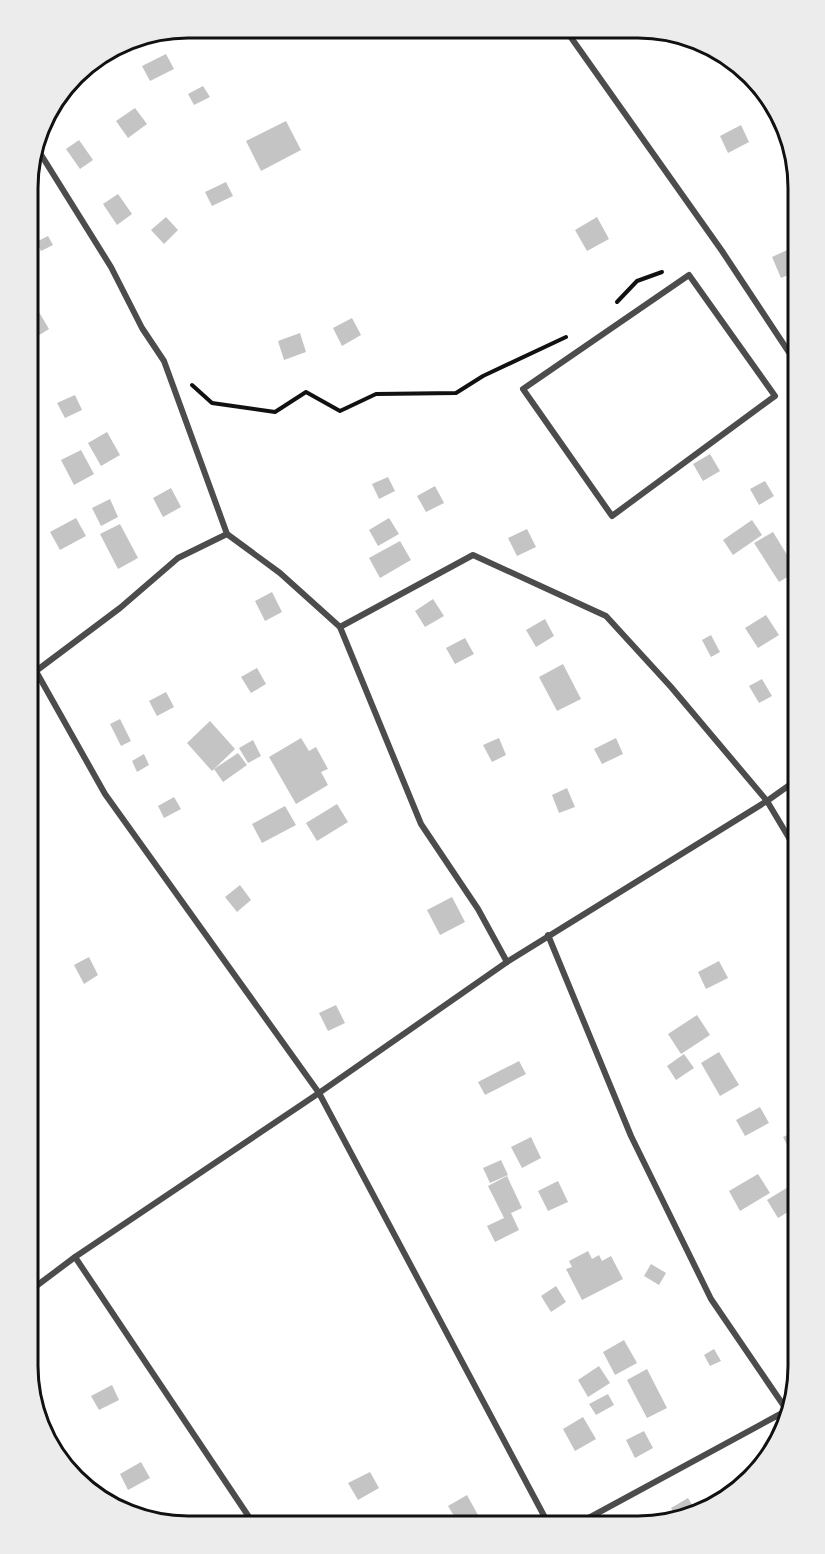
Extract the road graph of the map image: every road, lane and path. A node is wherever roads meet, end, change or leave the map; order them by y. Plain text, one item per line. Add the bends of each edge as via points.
1 (571, 38) edge
2 (41, 155) edge
3 (669, 269) dead end
4 (689, 275) joint
5 (616, 303) dead end
6 (576, 333) dead end
7 (788, 351) edge
8 (188, 382) dead end
9 (227, 534) junction
10 (340, 627) junction
11 (38, 670) edge
12 (38, 675) edge
13 (787, 786) edge
14 (767, 801) junction
15 (787, 835) edge
16 (548, 935) junction
17 (507, 962) junction
18 (319, 1093) junction
19 (75, 1257) junction
20 (38, 1285) edge
21 (782, 1407) edge
22 (780, 1414) edge
23 (248, 1516) edge
24 (544, 1516) edge
25 (592, 1516) edge

1 - 7 street via 722,250
2 - 9 street via 164,361
3 - 5 path via 637,280
4 - 4 street via 775,396 612,516 523,389
6 - 8 path via 483,376 456,393 376,394 340,411 306,392 276,412 212,403
9 - 10 street via 280,573
9 - 11 street via 178,558
10 - 14 street via 474,555 606,616
10 - 17 street via 421,824 478,909
12 - 18 street via 105,794
13 - 14 street
14 - 15 street
14 - 16 street
16 - 17 street
16 - 21 street via 631,1136 711,1299
17 - 18 street
18 - 19 street
18 - 24 street
19 - 20 street
19 - 23 street
22 - 25 street

